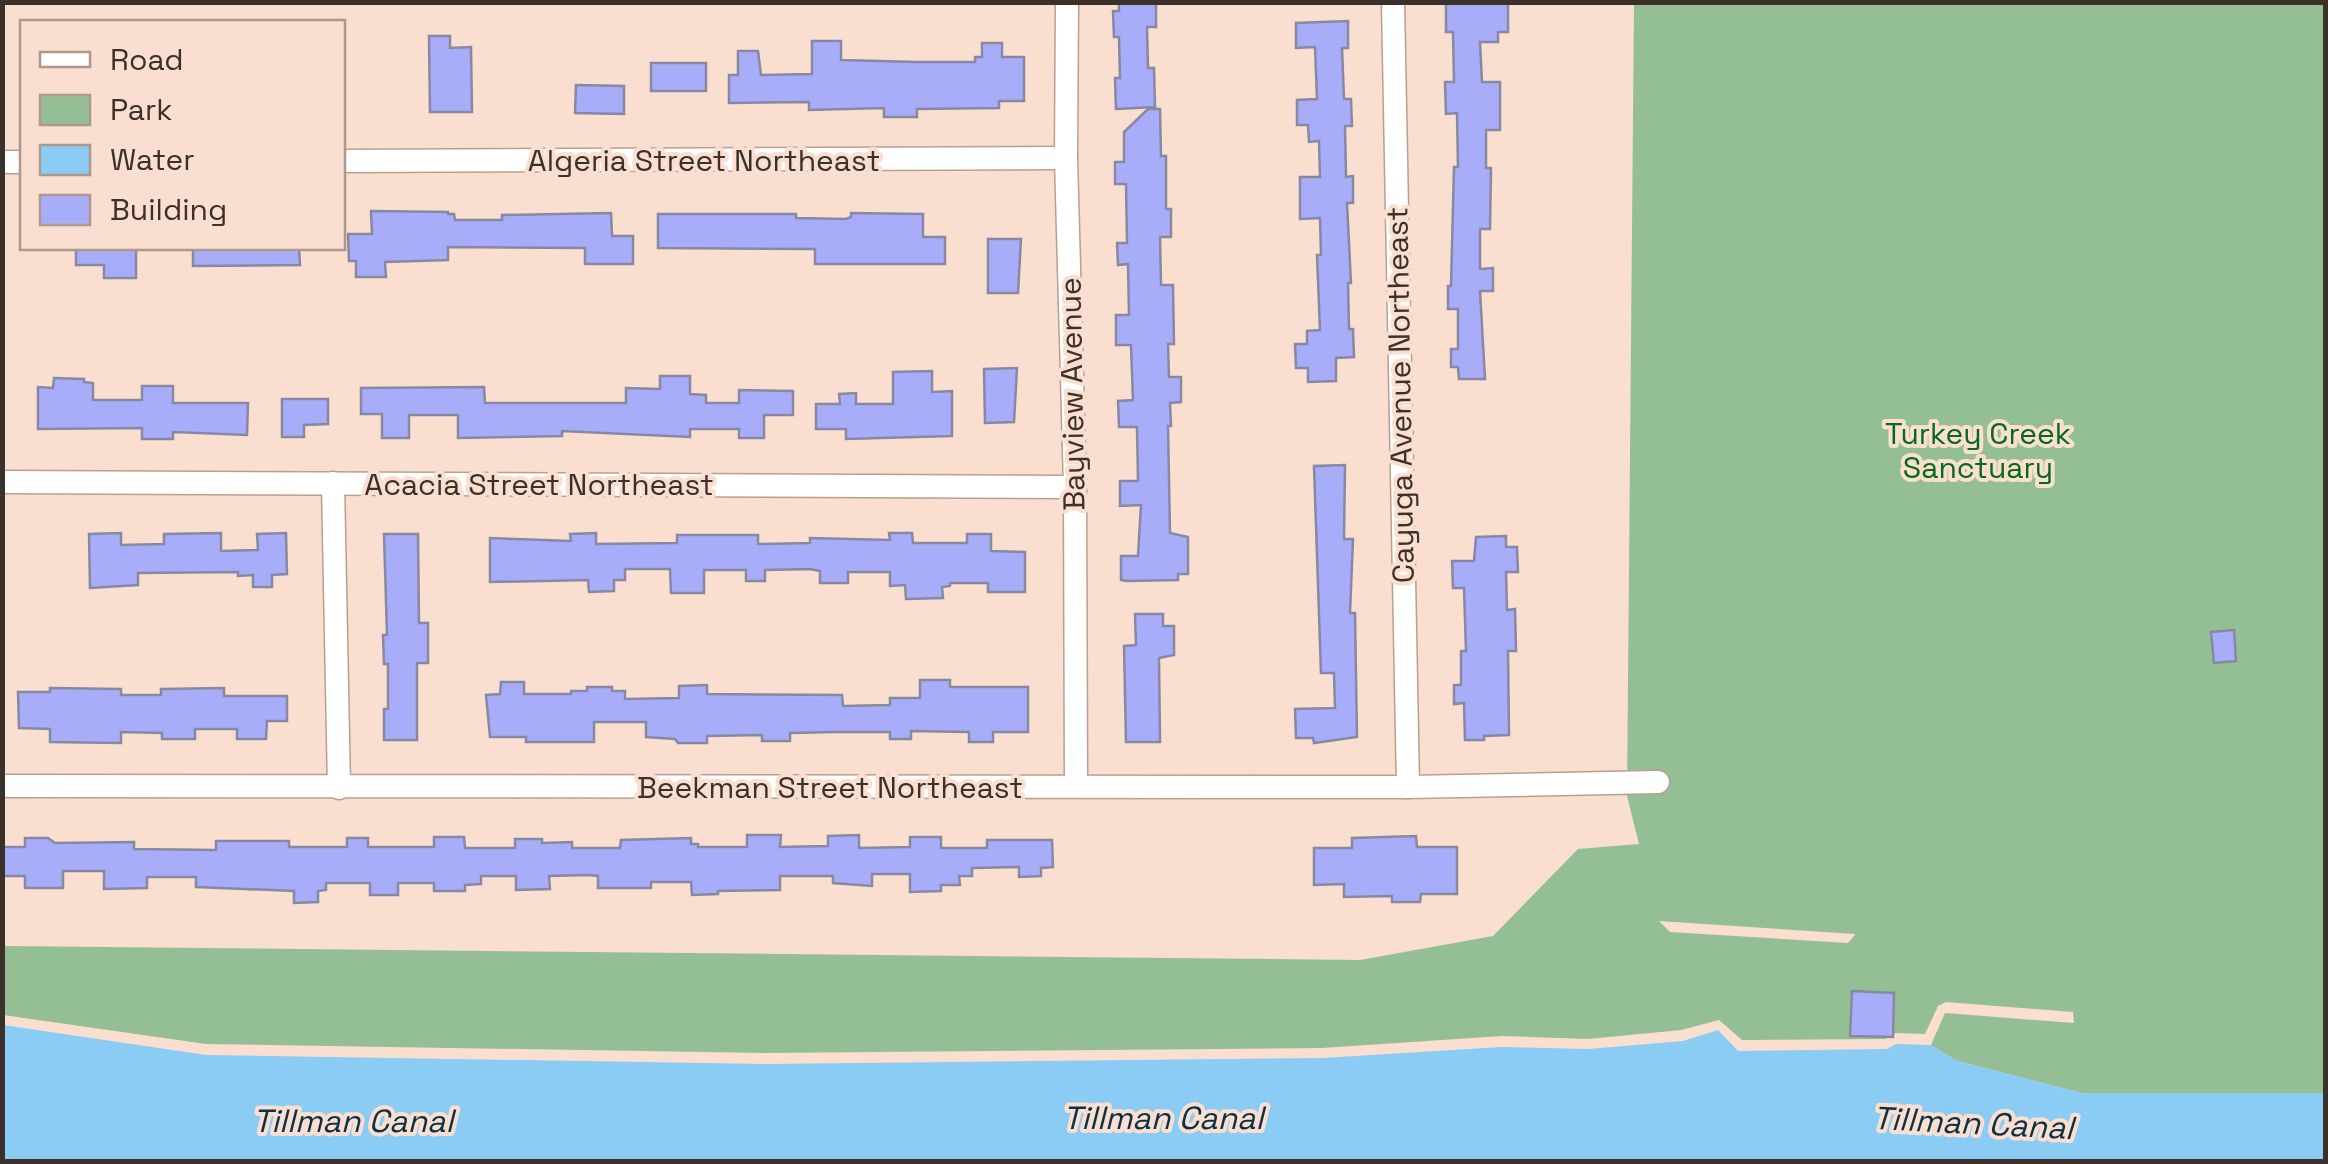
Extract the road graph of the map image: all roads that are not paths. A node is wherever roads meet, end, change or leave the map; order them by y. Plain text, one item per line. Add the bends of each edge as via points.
1 (1067, 2) edge
2 (1393, 2) edge
3 (1066, 158) junction
4 (345, 160) edge
5 (2, 482) edge
6 (333, 484) junction
7 (1075, 487) junction
8 (1658, 782) dead end
9 (2, 786) edge
10 (1076, 786) junction
11 (1408, 787) junction
12 (339, 788) junction

1 - 3 street, Bayview Avenue
2 - 11 street, Cayuga Avenue Northeast
3 - 4 street, Algeria Street Northeast
3 - 7 street, Bayview Avenue
5 - 6 street, Acacia Street Northeast
6 - 7 street, Acacia Street Northeast
6 - 12 street
7 - 10 street, Bayview Avenue
8 - 11 street, Beekman Street Northeast
9 - 12 street, Beekman Street Northeast
10 - 11 street, Beekman Street Northeast
10 - 12 street, Beekman Street Northeast

